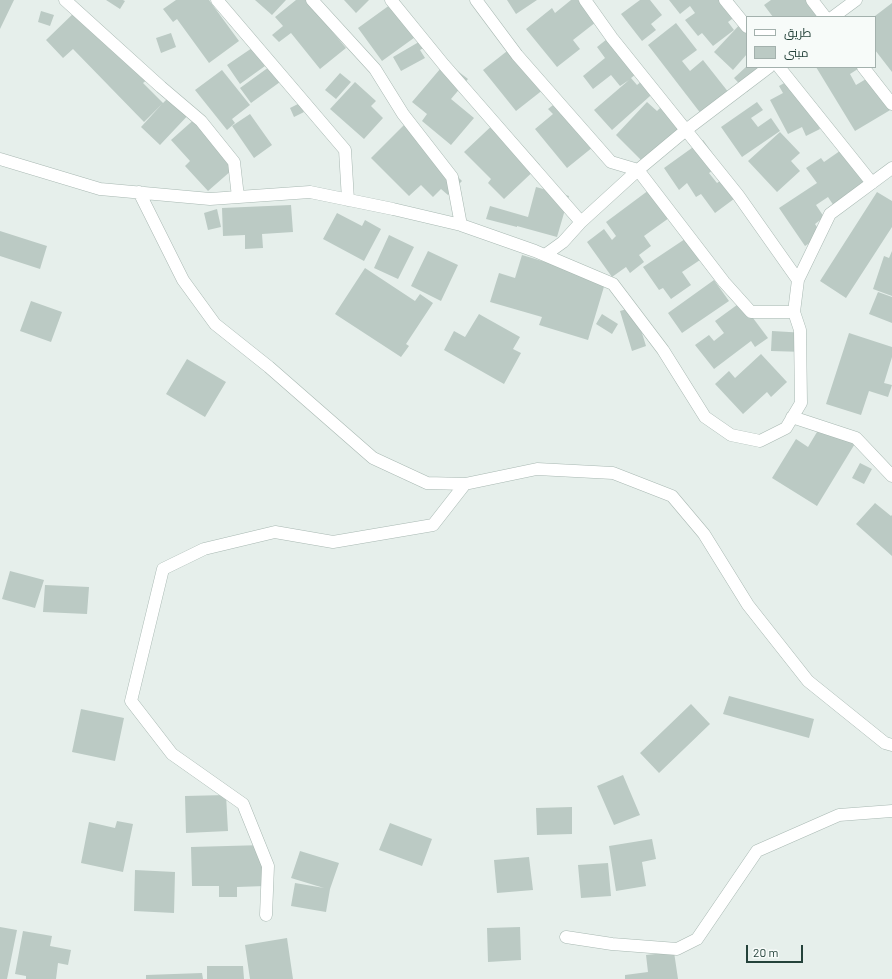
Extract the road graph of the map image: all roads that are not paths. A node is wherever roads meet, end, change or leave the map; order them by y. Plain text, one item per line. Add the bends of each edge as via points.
1 (65, 0) edge
2 (217, 0) edge
3 (312, 0) edge
4 (391, 0) edge
5 (476, 0) edge
6 (585, 0) edge
7 (725, 0) edge
8 (812, 0) edge
9 (856, 0) edge
10 (824, 16) edge
11 (835, 16) edge
12 (746, 26) edge
13 (768, 68) edge
14 (780, 68) edge
15 (865, 68) edge
16 (892, 104) edge
17 (686, 130) junction
18 (0, 159) edge
19 (892, 168) edge
20 (638, 170) junction
21 (872, 182) junction
22 (139, 192) junction
23 (238, 197) junction
24 (348, 200) junction
25 (581, 222) junction
26 (461, 225) junction
27 (545, 255) junction
28 (798, 280) junction
29 (794, 312) junction
30 (792, 417) junction
31 (892, 476) edge
32 (465, 484) junction
33 (892, 745) edge
34 (892, 811) edge
35 (266, 915) dead end
36 (566, 937) dead end

1 - 23 street via 201,121 234,162
2 - 24 street via 345,150
3 - 26 street via 375,69 404,114 452,177
4 - 25 street
5 - 20 street via 517,55 611,162
6 - 17 street
7 - 12 street
8 - 10 street
9 - 11 street
13 - 17 street
14 - 21 street
15 - 16 street
17 - 20 street
17 - 28 street via 738,195
18 - 22 street via 100,189
19 - 21 street
20 - 25 street
20 - 29 street via 724,282 751,312
21 - 28 street via 830,214
22 - 23 street via 210,199
22 - 32 street via 183,280 215,324 269,367 373,458 428,483
23 - 24 street via 310,192
24 - 26 street
25 - 27 street via 563,242
26 - 27 street
27 - 30 street via 613,284 663,350 705,417 731,436 760,441 786,428
28 - 29 street
29 - 30 street via 800,330 801,403
30 - 31 street via 856,438
32 - 33 street via 537,469 613,473 672,496 704,534 748,606 808,681 885,743
32 - 35 street via 433,525 333,542 275,532 204,549 163,569 131,700 172,754 243,804 268,866
34 - 36 street via 839,815 758,851 697,939 677,949 612,944

